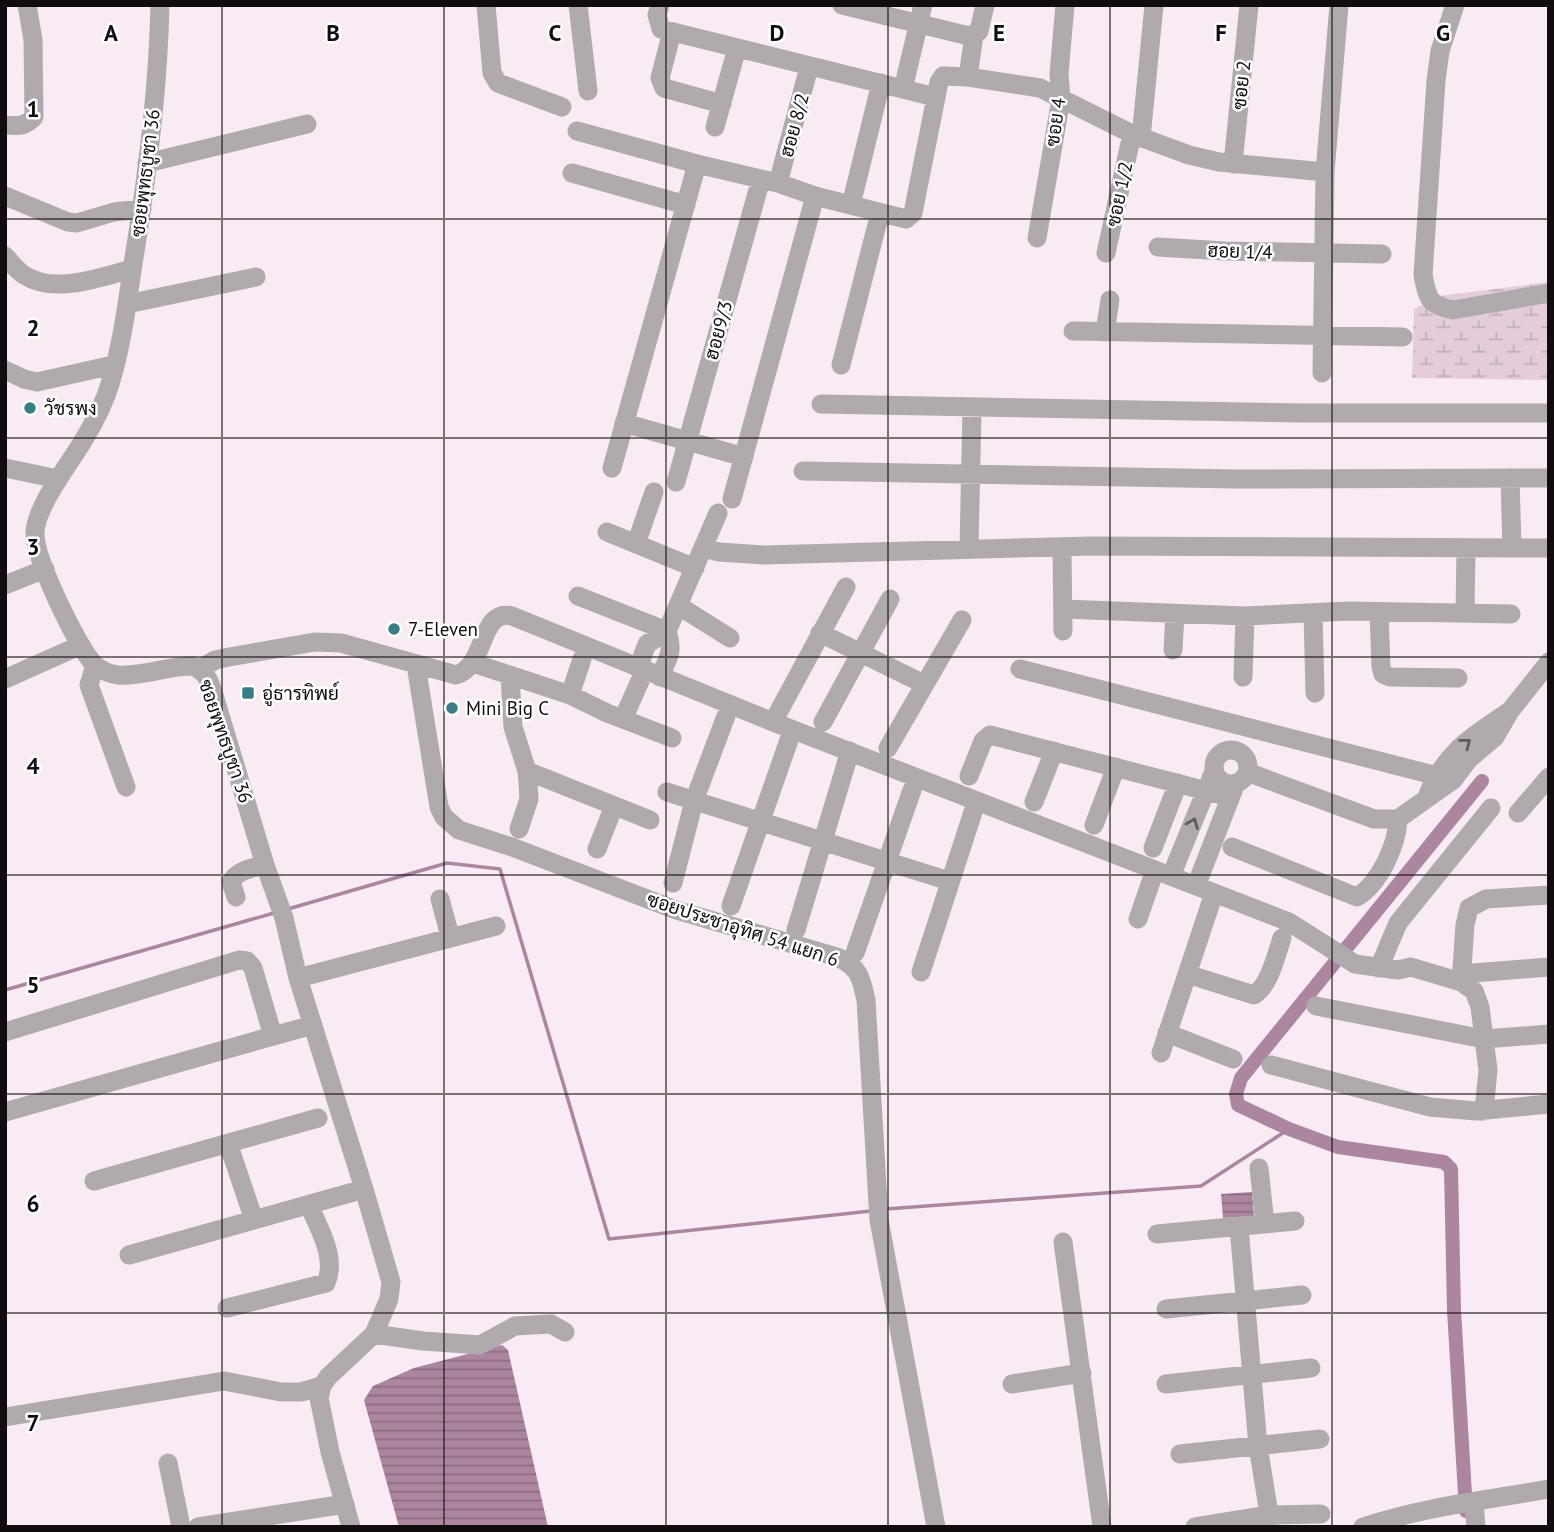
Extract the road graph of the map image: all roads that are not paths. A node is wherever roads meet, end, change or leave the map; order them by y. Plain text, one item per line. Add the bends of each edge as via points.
1 (27, 5) edge
2 (160, 5) edge
3 (486, 5) edge
4 (578, 5) edge
5 (660, 5) edge
6 (985, 5) edge
7 (1065, 5) edge
8 (1154, 5) edge
9 (1249, 5) edge
10 (1339, 5) edge
11 (1455, 5) edge
12 (849, 6) edge
13 (920, 14) edge
14 (672, 32) junction
15 (974, 35) junction
16 (737, 48) junction
17 (810, 67) junction
18 (968, 77) junction
19 (881, 83) junction
20 (903, 89) junction
21 (588, 91) dead end
22 (935, 97) junction
23 (1061, 99) junction
24 (722, 104) junction
25 (562, 107) dead end
26 (307, 124) dead end
27 (5, 125) edge
28 (715, 127) dead end
29 (578, 131) dead end
30 (1136, 136) junction
31 (147, 163) junction
32 (697, 164) junction
33 (1233, 164) junction
34 (1325, 172) junction
35 (572, 173) dead end
36 (770, 181) junction
37 (5, 196) edge
38 (815, 196) junction
39 (687, 205) junction
40 (851, 205) junction
41 (142, 209) junction
42 (880, 213) junction
43 (1037, 238) dead end
44 (1158, 247) dead end
45 (1323, 253) junction
46 (1106, 254) dead end
47 (1382, 254) dead end
48 (5, 256) edge
49 (132, 269) junction
50 (256, 277) dead end
51 (1549, 293) edge
52 (1110, 300) dead end
53 (127, 304) junction
54 (1073, 331) dead end
55 (1105, 332) junction
56 (1322, 336) junction
57 (1403, 337) dead end
58 (113, 365) junction
59 (841, 365) dead end
60 (5, 370) edge
61 (1322, 373) dead end
62 (821, 404) dead end
63 (972, 408) junction
64 (1549, 413) edge
65 (624, 423) junction
66 (687, 442) junction
67 (744, 457) junction
68 (5, 468) edge
69 (612, 468) dead end
70 (803, 471) dead end
71 (971, 475) junction
72 (1510, 478) junction
73 (1549, 478) edge
74 (58, 479) junction
75 (676, 482) dead end
76 (654, 492) dead end
77 (732, 499) dead end
78 (718, 513) dead end
79 (607, 532) dead end
80 (636, 544) junction
81 (704, 548) junction
82 (1062, 548) junction
83 (1466, 548) junction
84 (1512, 548) junction
85 (1549, 548) edge
86 (969, 549) junction
87 (695, 568) junction
88 (45, 569) junction
89 (5, 585) edge
90 (846, 587) dead end
91 (578, 596) dead end
92 (890, 599) dead end
93 (679, 606) junction
94 (1063, 609) junction
95 (1379, 612) junction
96 (1313, 613) junction
97 (1465, 613) junction
98 (1175, 614) junction
99 (1511, 614) dead end
100 (1245, 616) junction
101 (962, 620) dead end
102 (667, 631) junction
103 (1063, 631) dead end
104 (820, 633) junction
105 (730, 638) dead end
106 (81, 645) junction
107 (1173, 650) dead end
108 (861, 651) junction
109 (582, 659) dead end
110 (1549, 662) edge
111 (473, 663) junction
112 (416, 664) junction
113 (95, 665) junction
114 (1020, 668) dead end
115 (200, 669) junction
116 (639, 675) junction
117 (510, 676) junction
118 (660, 677) junction
119 (1243, 677) dead end
120 (1458, 678) dead end
121 (5, 679) edge
122 (924, 684) junction
123 (1315, 693) dead end
124 (570, 695) junction
125 (726, 716) dead end
126 (623, 719) junction
127 (773, 722) junction
128 (823, 723) dead end
129 (1238, 723) junction
130 (672, 738) dead end
131 (789, 740) dead end
132 (888, 748) dead end
133 (1229, 750) junction
134 (850, 751) junction
135 (1054, 751) junction
136 (1115, 767) junction
137 (527, 771) junction
138 (1214, 771) junction
139 (969, 776) dead end
140 (1444, 777) junction
141 (1549, 778) edge
142 (1178, 783) junction
143 (1238, 784) junction
144 (126, 787) dead end
145 (912, 790) dead end
146 (1206, 791) junction
147 (667, 792) dead end
148 (695, 801) junction
149 (1034, 802) dead end
150 (614, 806) junction
151 (1491, 807) dead end
152 (973, 813) dead end
153 (1518, 814) dead end
154 (1398, 819) junction
155 (650, 820) dead end
156 (759, 821) junction
157 (1094, 825) dead end
158 (519, 829) dead end
159 (822, 841) junction
160 (1232, 847) dead end
161 (1153, 848) dead end
162 (597, 849) dead end
163 (886, 861) junction
164 (265, 865) junction
165 (1163, 873) junction
166 (949, 881) junction
167 (673, 883) dead end
168 (1205, 889) junction
169 (1549, 895) edge
170 (236, 897) dead end
171 (440, 900) dead end
172 (732, 906) dead end
173 (1138, 919) dead end
174 (496, 926) dead end
175 (796, 930) dead end
176 (450, 936) junction
177 (1282, 938) dead end
178 (855, 953) dead end
179 (1549, 967) edge
180 (1388, 969) junction
181 (921, 972) dead end
182 (1187, 974) junction
183 (298, 978) junction
184 (1458, 979) junction
185 (1316, 1006) dead end
186 (313, 1025) junction
187 (5, 1032) edge
188 (1167, 1033) junction
189 (1549, 1034) edge
190 (273, 1036) junction
191 (1484, 1039) junction
192 (1161, 1052) dead end
193 (1233, 1059) dead end
194 (1271, 1065) dead end
195 (1549, 1104) edge
196 (1484, 1111) junction
197 (5, 1112) edge
198 (318, 1118) dead end
199 (228, 1143) junction
200 (1259, 1168) dead end
201 (94, 1181) dead end
202 (364, 1189) junction
203 (309, 1205) junction
204 (254, 1220) junction
205 (1295, 1222) dead end
206 (1265, 1224) junction
207 (1239, 1227) junction
208 (1157, 1234) dead end
209 (1063, 1242) dead end
210 (130, 1255) dead end
211 (1302, 1295) dead end
212 (1245, 1300) junction
213 (228, 1308) dead end
214 (1166, 1309) dead end
215 (565, 1332) dead end
216 (374, 1334) junction
217 (1311, 1368) dead end
218 (1082, 1373) junction
219 (1252, 1374) junction
220 (1012, 1384) dead end
221 (1166, 1384) dead end
222 (322, 1386) junction
223 (5, 1418) edge
224 (1320, 1438) dead end
225 (1258, 1446) junction
226 (1180, 1454) dead end
227 (168, 1463) dead end
228 (1549, 1489) edge
229 (1474, 1502) junction
230 (345, 1504) junction
231 (1321, 1514) dead end
232 (1271, 1522) edge
233 (1096, 1524) edge
234 (181, 1527) edge
235 (198, 1527) edge
236 (351, 1527) edge
237 (936, 1527) edge
238 (1195, 1527) edge
239 (1363, 1527) edge
240 (1476, 1527) edge

1 - 27 street via 33,40 34,117 21,126
2 - 31 street, ซอยพุทธบูชา 36
3 - 25 street via 492,73 498,83
4 - 21 street
5 - 14 street via 658,23
6 - 15 street
7 - 23 street, ซอย 4
8 - 30 street, ซอย 1/2
9 - 33 street, ซอย 2
10 - 34 street
11 - 51 street via 1436,81 1423,275 1429,300 1453,310
12 - 13 street
13 - 15 street
13 - 20 street
14 - 16 street
14 - 24 street via 661,85
15 - 18 street
16 - 17 street
16 - 24 street
17 - 19 street
17 - 36 street, ฮอย 8/2
18 - 22 street via 943,76
18 - 23 street via 1040,88
19 - 20 street
19 - 40 street
20 - 22 street
22 - 42 street via 913,213 906,219
23 - 30 street
23 - 43 street, ซอย 4
24 - 28 street
26 - 31 street
29 - 32 street
30 - 33 street via 1189,155
30 - 46 street, ซอย 1/2
31 - 41 street, ซอยพุทธบูชา 36
32 - 36 street
32 - 39 street
33 - 34 street
34 - 45 street
35 - 39 street
36 - 38 street
36 - 66 street, ฮอย9/3
37 - 41 street via 78,223
38 - 40 street
38 - 67 street
39 - 65 street
40 - 42 street
41 - 49 street, ซอยพุทธบูชา 36
42 - 59 street
44 - 45 street, ฮอย 1/4
45 - 47 street, ฮอย 1/4
45 - 56 street
48 - 49 street via 23,275 51,284
49 - 53 street, ซอยพุทธบูชา 36
50 - 53 street
52 - 55 street
53 - 58 street, ซอยพุทธบูชา 36
54 - 55 street
55 - 56 street
56 - 57 street
56 - 61 street
58 - 60 street via 37,382
58 - 74 street, ซอยพุทธบูชา 36 via 96,420
62 - 63 street
63 - 64 street
63 - 71 street
65 - 66 street
65 - 69 street
66 - 67 street
66 - 75 street, ฮอย9/3
67 - 77 street
68 - 74 street
70 - 71 street
71 - 72 street
71 - 86 street
72 - 73 street
72 - 84 street
74 - 88 street, ซอยพุทธบูชา 36 via 34,527
76 - 80 street
78 - 81 street
79 - 80 street
80 - 87 street
81 - 86 street via 764,555
81 - 87 street
82 - 83 street
82 - 86 street
82 - 94 street
83 - 84 street
83 - 97 street
84 - 85 street
87 - 93 street
88 - 89 street
88 - 106 street, ซอยพุทธบูชา 36
90 - 104 street
91 - 102 street
92 - 108 street
93 - 102 street
93 - 105 street
94 - 98 street
94 - 103 street
95 - 96 street
95 - 97 street
95 - 120 street via 1383,674
96 - 100 street
96 - 123 street
97 - 99 street
98 - 100 street
98 - 107 street
100 - 119 street
101 - 122 street
102 - 116 street via 647,644
102 - 118 street via 670,655
104 - 108 street
104 - 127 street
106 - 113 street, ซอยพุทธบูชา 36
106 - 121 street
108 - 122 street
108 - 128 street
109 - 124 street
110 - 140 street via 1510,711 1452,754
111 - 112 street via 456,675
111 - 116 street via 491,623 503,614
111 - 117 street
112 - 115 street via 349,645 315,642 215,660
112 - 237 street, ซอยประชาอุทิศ 54 แยก 6 via 439,807 459,830 676,910 837,957 852,964 859,974 866,1000 878,1210
113 - 115 street, ซอยพุทธบูชา 36 via 118,675 179,666
113 - 144 street via 89,685
114 - 129 street
115 - 164 street, ซอยพุทธบูชา 36 via 214,692
116 - 118 street
116 - 126 street
117 - 124 street
117 - 137 street via 513,727
118 - 127 street
122 - 132 street
124 - 126 street
125 - 148 street
126 - 130 street
127 - 134 street
129 - 133 street
129 - 140 street
131 - 156 street
133 - 138 street via 1215,760
133 - 143 street via 1247,761
134 - 159 street
134 - 165 street
135 - 136 street
135 - 139 street via 990,736 983,741
135 - 149 street
136 - 142 street
136 - 157 street
137 - 150 street
137 - 158 street via 529,799
138 - 143 street via 1220,781
138 - 146 street
140 - 154 street
141 - 153 street
142 - 146 street
142 - 161 street
143 - 146 street
143 - 154 street via 1374,819
143 - 168 street
145 - 163 street
165 -> 146 street
147 - 148 street
148 - 156 street
148 - 167 street
150 - 155 street
150 - 162 street
151 - 180 street via 1398,923
152 - 166 street
154 - 160 street via 1391,853 1366,892 1357,897
156 - 159 street
156 - 172 street
159 - 163 street
159 - 175 street
163 - 166 street
163 - 178 street
164 - 170 street via 233,877
164 - 183 street, ซอยพุทธบูชา 36
165 - 168 street
165 - 173 street
166 - 181 street
168 - 180 street via 1289,922 1347,961
168 - 182 street
169 - 184 street via 1486,899 1469,908
171 - 176 street
174 - 176 street
176 - 183 street
177 - 182 street via 1265,984 1254,995
179 - 184 street
180 - 184 street via 1434,986
182 - 188 street
183 - 186 street, ซอยพุทธบูชา 36
184 - 191 street via 1477,996
185 - 191 street
186 - 190 street
186 - 202 street, ซอยพุทธบูชา 36
187 - 190 street via 247,961
188 - 192 street
188 - 193 street
189 - 191 street
190 - 197 street
191 - 196 street via 1488,1070
194 - 196 street via 1430,1107
195 - 196 street
198 - 199 street
199 - 201 street
199 - 204 street
200 - 206 street
202 - 203 street
202 - 216 street, ซอยพุทธบูชา 36 via 391,1282
203 - 204 street
203 - 213 street via 328,1253 331,1270 326,1283
204 - 210 street
205 - 206 street
206 - 207 street
207 - 208 street
207 - 212 street
209 - 218 street
211 - 212 street
212 - 214 street
212 - 219 street
215 - 216 street via 551,1324 515,1326 480,1345
216 - 222 street, ซอยพุทธบูชา 36
217 - 219 street
218 - 220 street
218 - 233 street
219 - 221 street
219 - 225 street
222 - 223 street via 281,1392 224,1381
222 - 230 street via 320,1409
224 - 225 street
225 - 226 street
225 - 232 street
227 - 234 street
228 - 229 street
229 - 239 street
229 - 240 street
230 - 235 street
230 - 236 street
231 - 232 street
232 - 238 street

